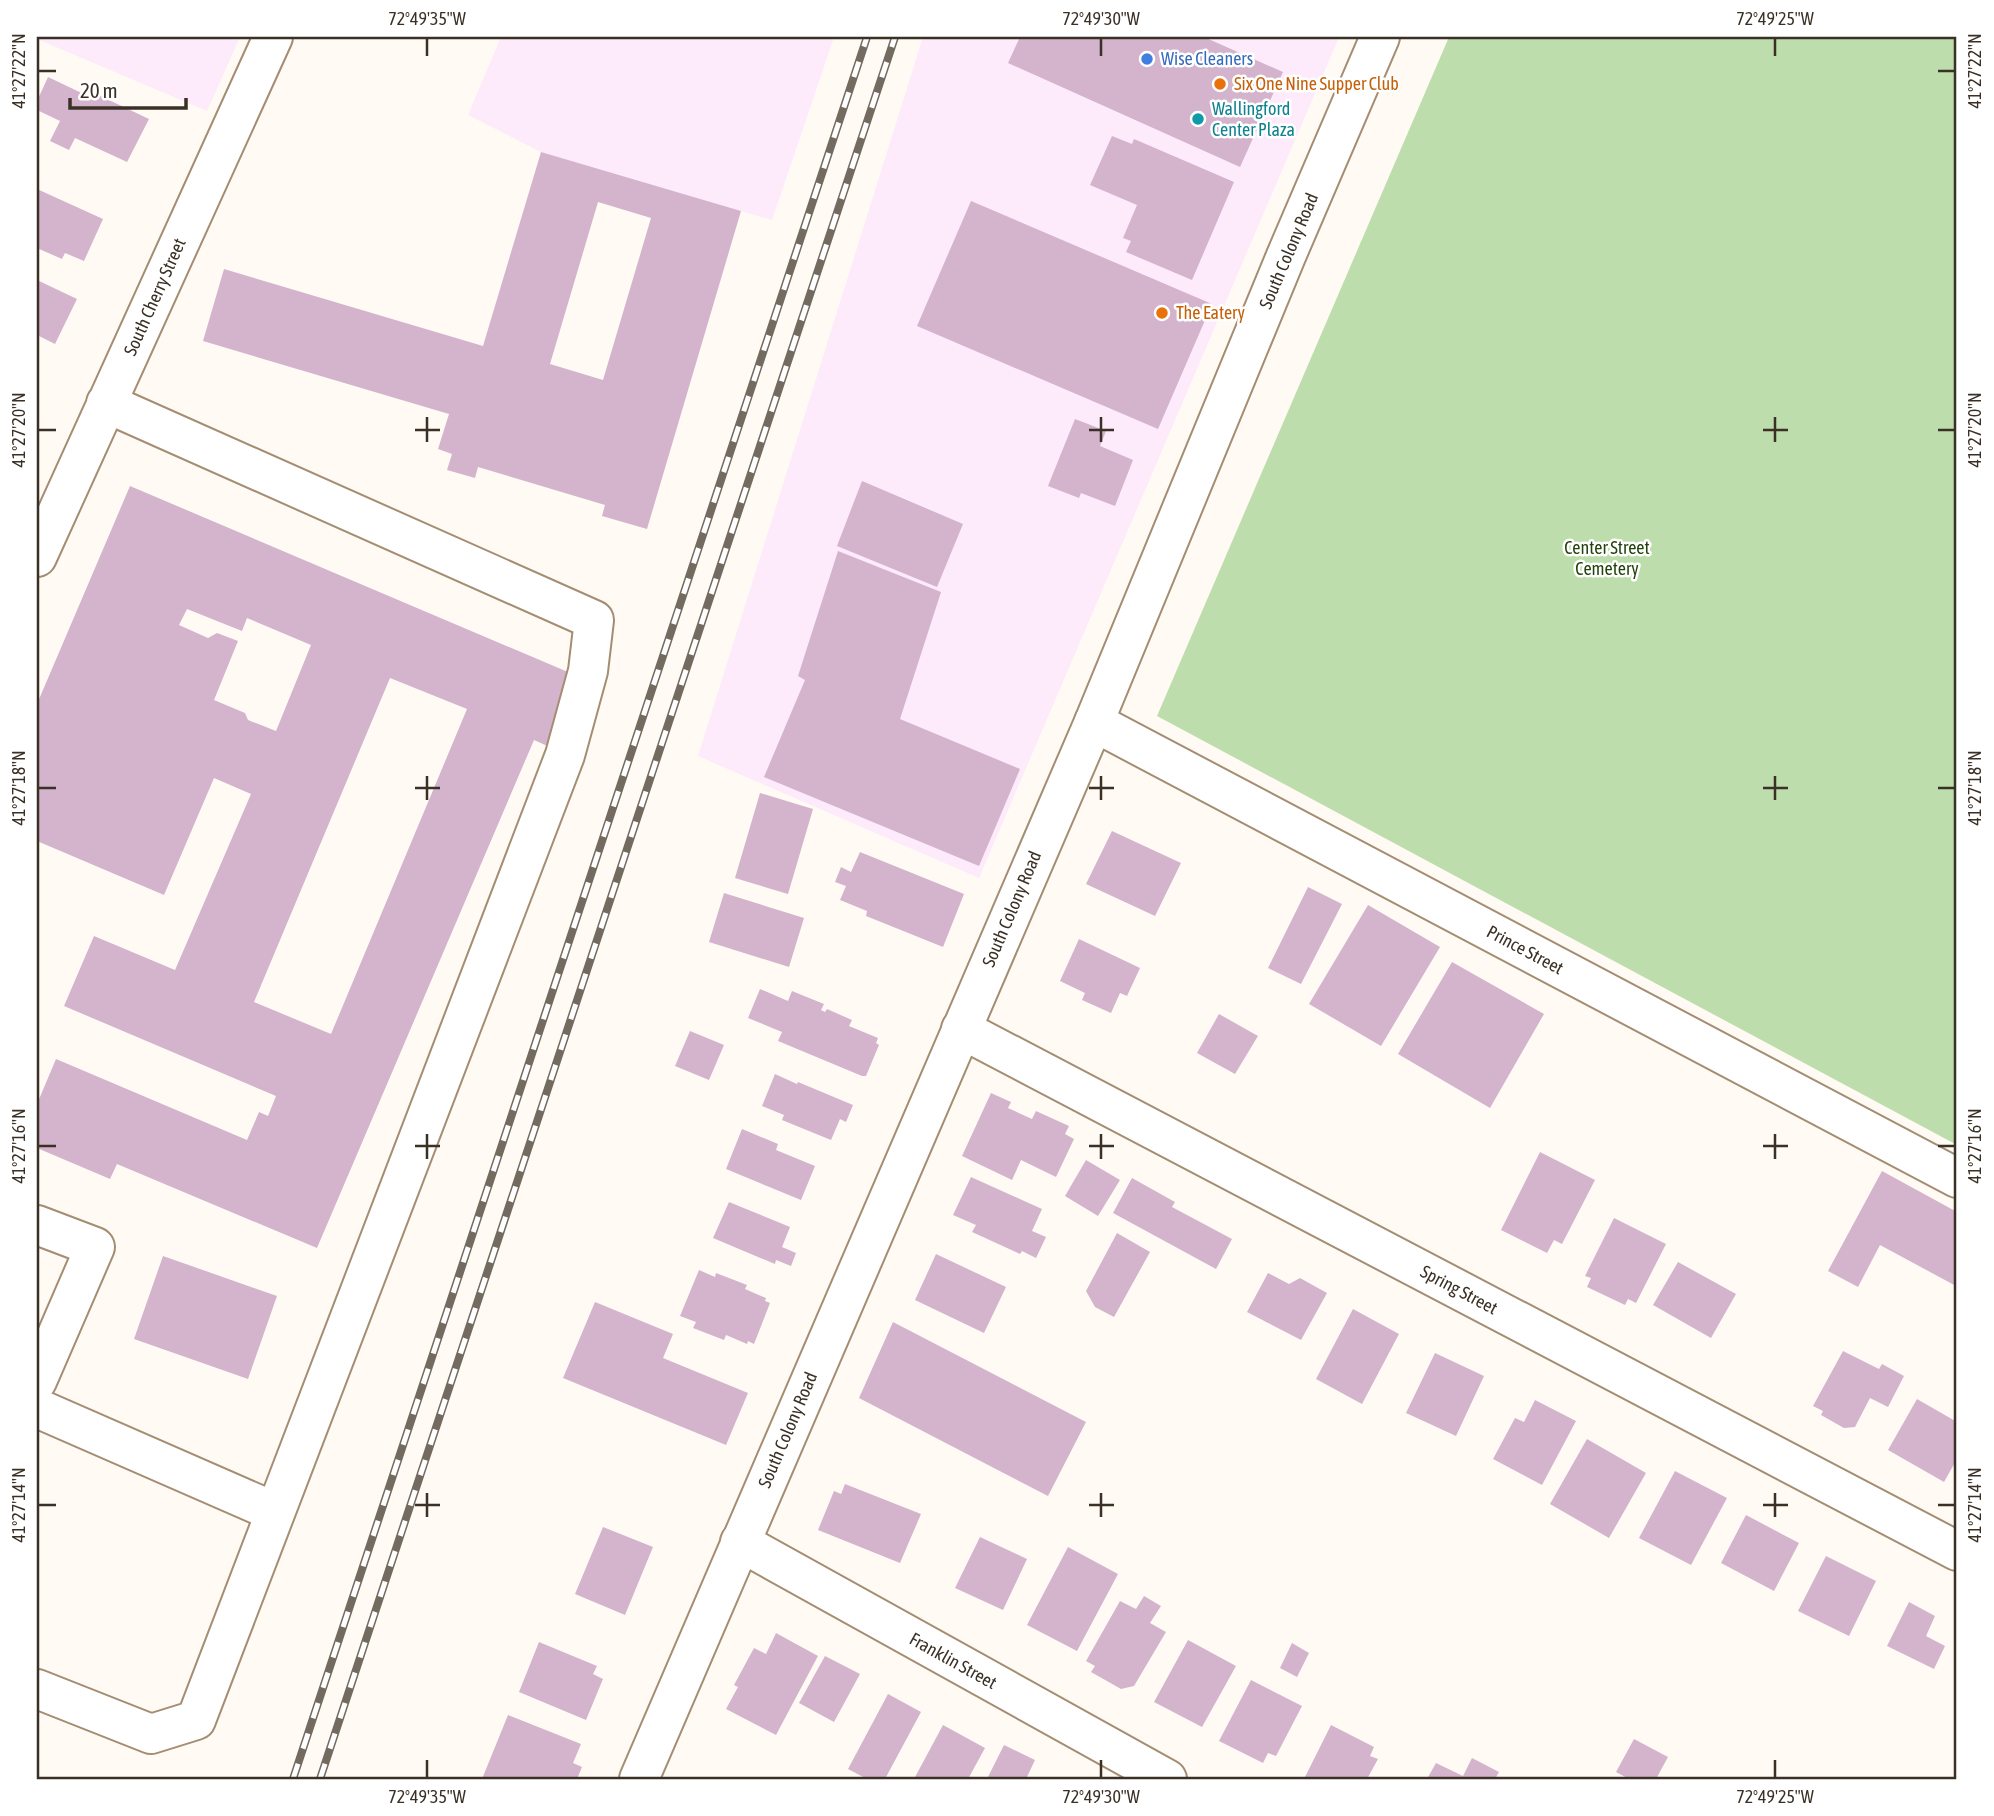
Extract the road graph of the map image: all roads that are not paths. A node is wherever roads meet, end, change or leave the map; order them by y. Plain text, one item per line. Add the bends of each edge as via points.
1 (273, 37) edge
2 (1380, 37) edge
3 (106, 403) junction
4 (37, 556) edge
5 (1094, 722) junction
6 (961, 1029) junction
7 (1957, 1178) edge
8 (37, 1225) edge
9 (37, 1381) edge
10 (37, 1408) edge
11 (275, 1512) junction
12 (740, 1542) junction
13 (1957, 1551) edge
14 (37, 1689) edge
15 (639, 1779) edge
16 (1167, 1779) edge

1 - 3 street, South Cherry Street
2 - 5 street, South Colony Road
3 - 4 street, South Cherry Street
3 - 11 street via 594,620 588,671 565,754
5 - 6 street, South Colony Road
5 - 7 street, Prince Street
6 - 12 street, South Colony Road
6 - 13 street, Spring Street
8 - 9 street via 95,1247
10 - 11 street
11 - 14 street via 196,1720 151,1734
12 - 15 street, South Colony Road
12 - 16 street, Franklin Street

